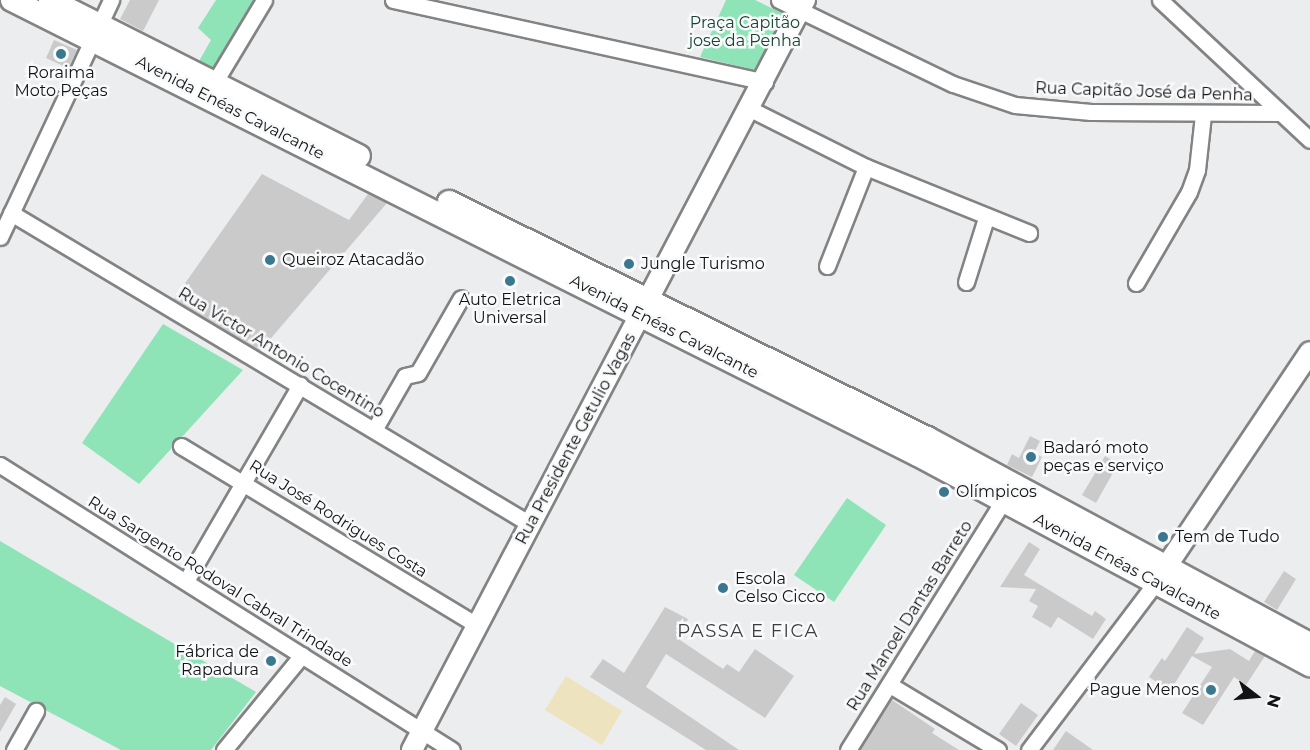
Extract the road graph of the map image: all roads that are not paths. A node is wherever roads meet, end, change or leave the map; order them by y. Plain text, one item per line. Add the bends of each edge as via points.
1 (111, 0) edge
2 (264, 0) edge
3 (393, 0) edge
4 (779, 0) edge
5 (1160, 0) edge
6 (33, 2) edge
7 (803, 5) edge
8 (96, 32) junction
9 (765, 82) junction
10 (211, 88) junction
11 (750, 109) junction
12 (1280, 113) junction
13 (1203, 115) junction
14 (1310, 140) edge
15 (866, 167) junction
16 (11, 213) junction
17 (986, 218) junction
18 (1029, 233) dead end
19 (0, 237) edge
20 (827, 266) dead end
21 (966, 282) dead end
22 (1136, 283) dead end
23 (461, 298) dead end
24 (646, 308) junction
25 (1310, 352) edge
26 (300, 385) junction
27 (374, 430) junction
28 (181, 446) dead end
29 (922, 446) junction
30 (0, 465) edge
31 (244, 482) junction
32 (1003, 501) junction
33 (530, 524) junction
34 (1162, 574) junction
35 (186, 581) junction
36 (475, 624) junction
37 (1310, 644) edge
38 (302, 655) junction
39 (1310, 665) edge
40 (890, 685) junction
41 (36, 711) dead end
42 (421, 730) junction
43 (14, 750) edge
44 (224, 750) edge
45 (412, 750) edge
46 (452, 750) edge
47 (848, 750) edge
48 (998, 750) edge
49 (1029, 750) edge

1 - 8 street
2 - 10 street
3 - 9 street
4 - 7 street, Rua Capitão José da Penha
5 - 12 street
6 - 8 main road, Avenida Enéas Cavalcante
7 - 9 street, Rua Presidente Getulio Vagas
7 - 13 street, Rua Capitão José da Penha via 987,98 1046,110
8 - 10 main road, Avenida Enéas Cavalcante
8 - 16 street
9 - 11 street, Rua Presidente Getulio Vagas
10 - 24 main road, Avenida Enéas Cavalcante
11 - 15 street
11 - 24 street, Rua Presidente Getulio Vagas
12 - 13 street, Rua Capitão José da Penha
12 - 14 street
13 - 22 street via 1197,170 1189,192
15 - 17 street
15 - 20 street
16 - 19 street
16 - 26 street, Rua Victor Antonio Cocentino
17 - 18 street
17 - 21 street
23 - 27 street via 418,373 405,375
24 - 29 main road, Avenida Enéas Cavalcante
24 - 33 street, Rua Presidente Getulio Vagas
25 - 34 street
26 - 27 street, Rua Victor Antonio Cocentino
26 - 31 street
27 - 33 street, Rua Victor Antonio Cocentino
28 - 31 street, Rua José Rodrigues Costa
29 - 32 main road, Avenida Enéas Cavalcante
29 - 34 main road, Avenida Enéas Cavalcante
30 - 35 street, Rua Sargento Rodoval Cabral Trindade
31 - 35 street
31 - 36 street, Rua José Rodrigues Costa
32 - 34 main road, Avenida Enéas Cavalcante
32 - 40 street, Rua Manoel Dantas Barreto
33 - 36 street, Rua Presidente Getulio Vagas
34 - 37 main road, Avenida Enéas Cavalcante
34 - 39 main road, Avenida Enéas Cavalcante
34 - 49 street
35 - 38 street, Rua Sargento Rodoval Cabral Trindade
36 - 42 street, Rua Presidente Getulio Vagas
38 - 42 street, Rua Sargento Rodoval Cabral Trindade
38 - 44 street
40 - 47 street, Rua Manoel Dantas Barreto
40 - 48 street
41 - 43 street
42 - 45 street, Rua Presidente Getulio Vagas
42 - 46 street, Rua Sargento Rodoval Cabral Trindade

